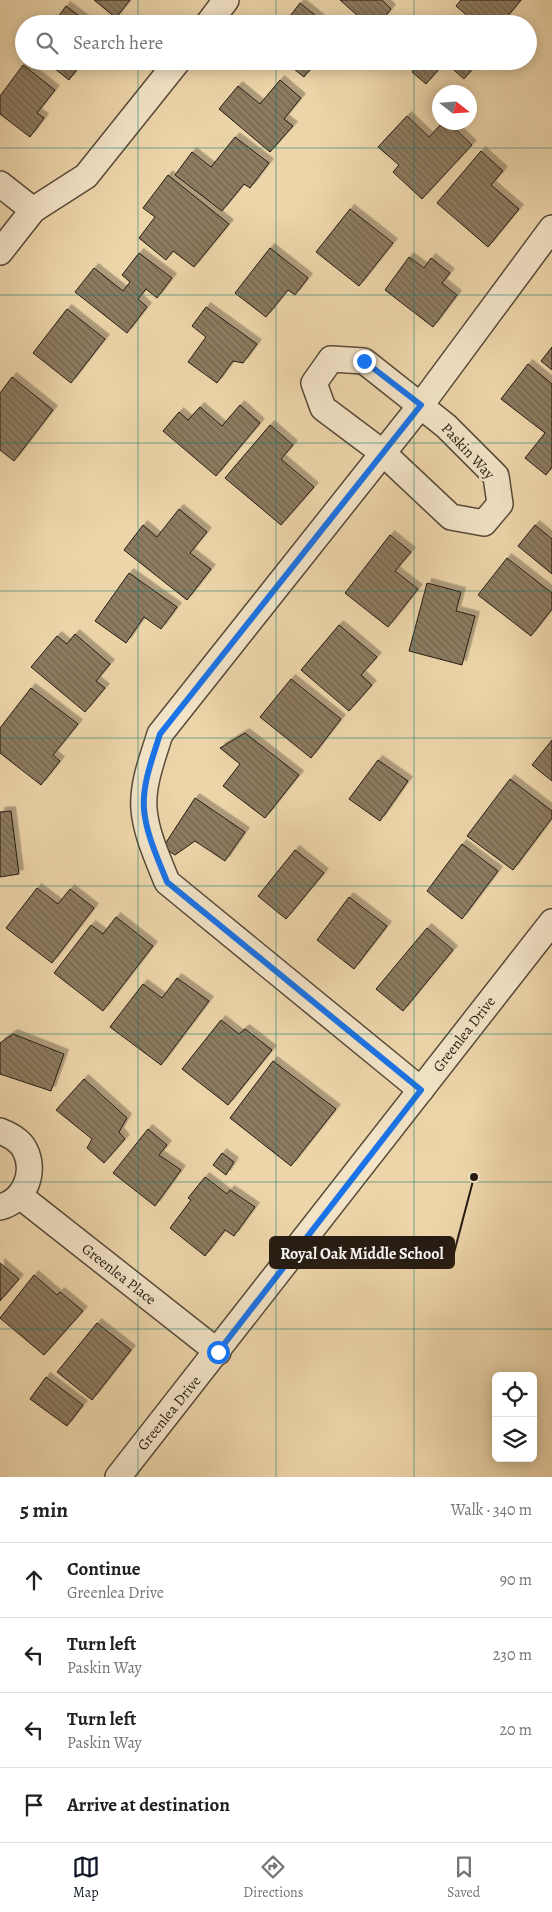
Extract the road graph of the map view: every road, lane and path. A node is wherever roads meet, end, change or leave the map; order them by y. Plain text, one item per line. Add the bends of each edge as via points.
1 (226, 0) edge
2 (215, 15) edge
3 (171, 70) edge
4 (0, 184) edge
5 (33, 210) junction
6 (552, 228) edge
7 (0, 252) edge
8 (421, 405) junction
9 (383, 453) junction
10 (552, 922) edge
11 (421, 1090) junction
12 (0, 1131) edge
13 (10, 1201) edge
14 (218, 1352) junction
15 (118, 1477) edge

1 - 2 street
3 - 5 street via 86,176
4 - 5 street
5 - 7 street
6 - 8 street
8 - 9 street
8 - 9 street, Paskin Way via 364,361 331,359 314,383 323,408
8 - 9 street, Paskin Way via 496,476 500,504 484,522 451,517
9 - 11 street via 160,734 147,777 144,808 152,843 167,882
10 - 11 street, Greenlea Drive
11 - 14 street, Greenlea Drive
12 - 13 street, Greenlea Place via 13,1137 24,1149 30,1164 28,1181
13 - 14 street, Greenlea Place
14 - 15 street, Greenlea Drive

